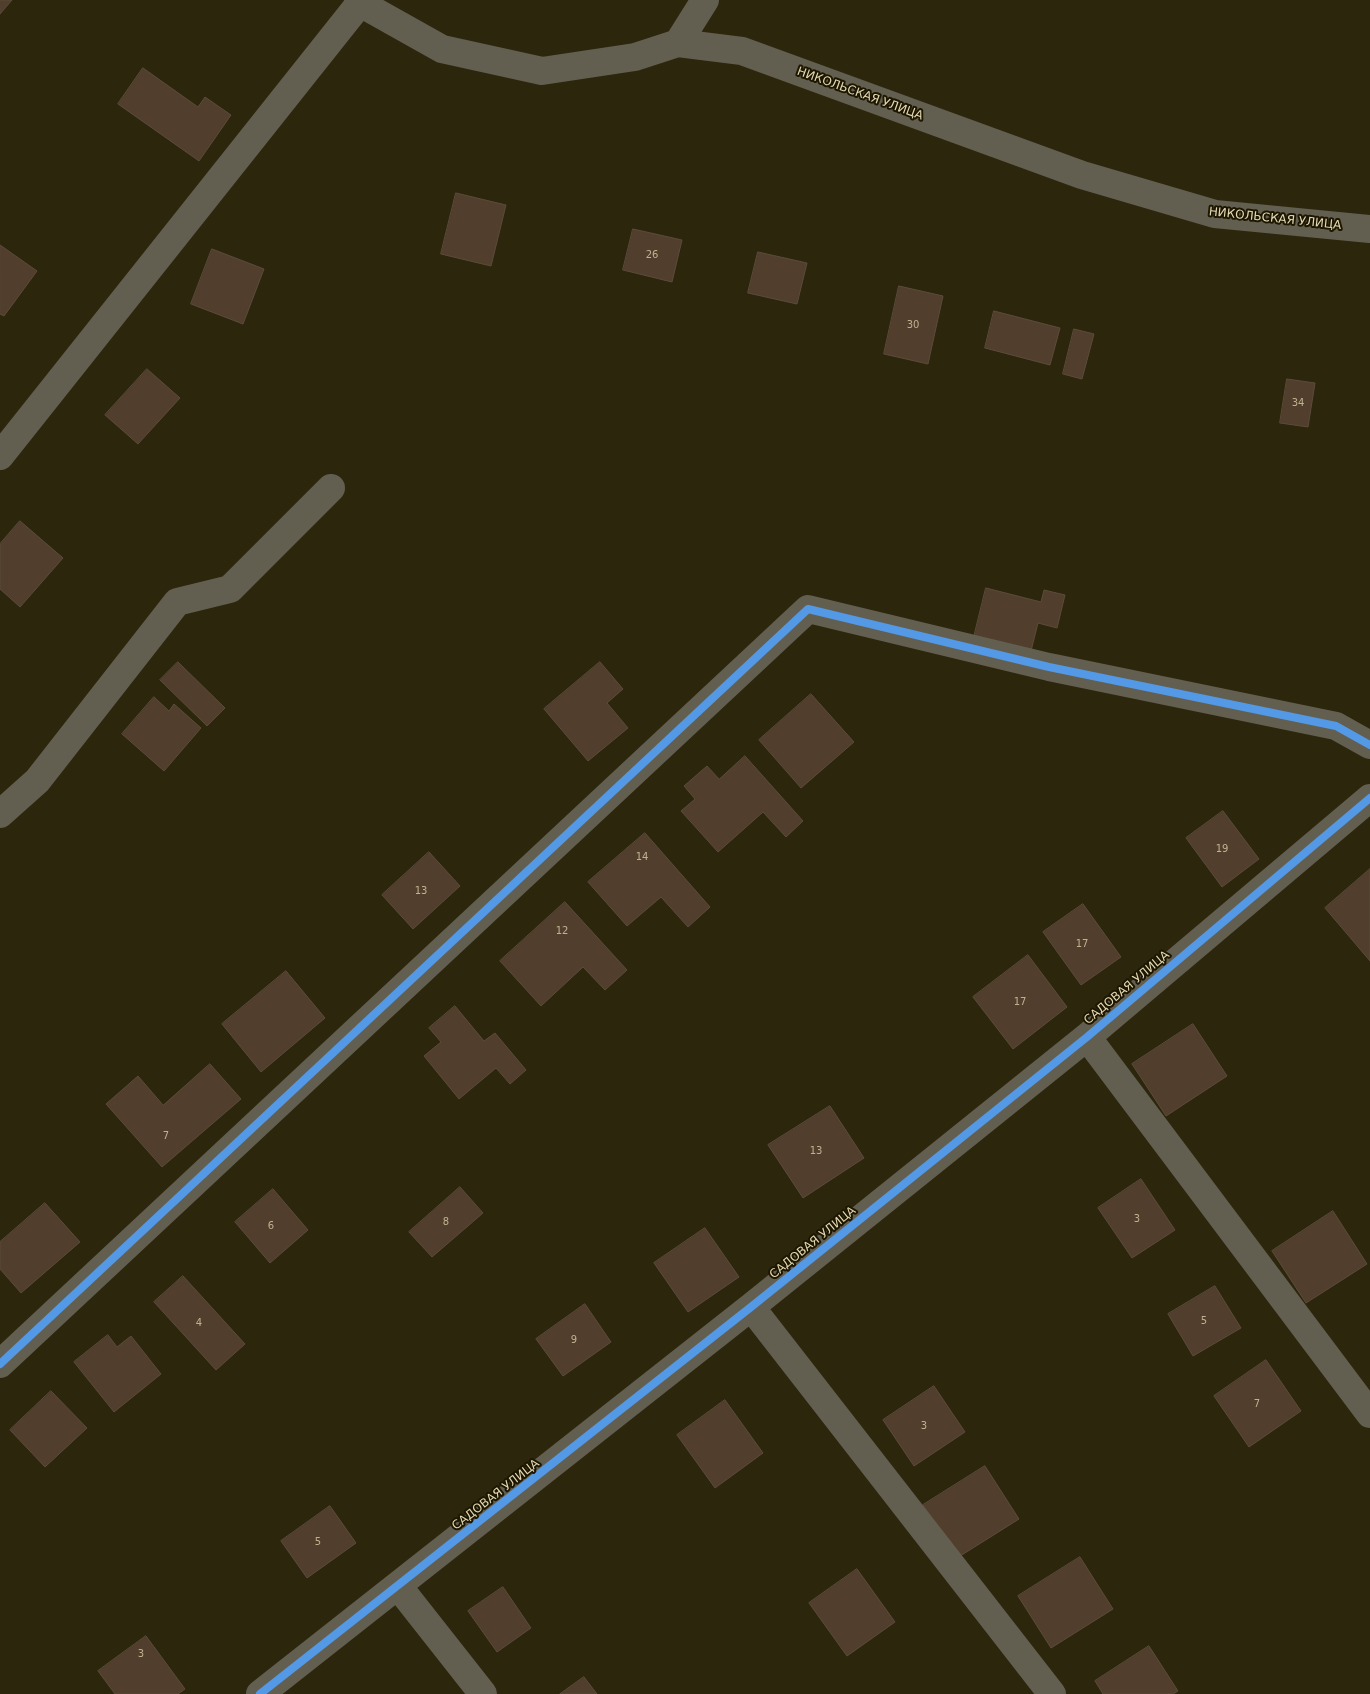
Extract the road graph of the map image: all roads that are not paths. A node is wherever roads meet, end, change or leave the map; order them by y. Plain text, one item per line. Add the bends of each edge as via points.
1 (705, 0) edge
2 (359, 1) edge
3 (678, 43) junction
4 (1370, 229) edge
5 (0, 456) edge
6 (332, 488) dead end
7 (1370, 745) edge
8 (1370, 798) edge
9 (0, 814) edge
10 (1087, 1037) junction
11 (751, 1308) junction
12 (0, 1364) edge
13 (1370, 1414) edge
14 (398, 1586) junction
15 (260, 1694) edge
16 (483, 1694) edge
17 (1052, 1694) edge

1 - 3 street
2 - 3 street, НИКОЛЬСКАЯ УЛИЦА via 442,49 542,71 635,57
2 - 5 street
3 - 4 street, НИКОЛЬСКАЯ УЛИЦА via 742,51 1082,175 1215,214
6 - 9 street via 230,590 177,602 37,782
7 - 12 street via 1336,726 1049,667 808,609
8 - 10 street, САДОВАЯ УЛИЦА
10 - 11 street, САДОВАЯ УЛИЦА
10 - 13 street
11 - 14 street, САДОВАЯ УЛИЦА
11 - 17 street
14 - 15 street, САДОВАЯ УЛИЦА
14 - 16 street

